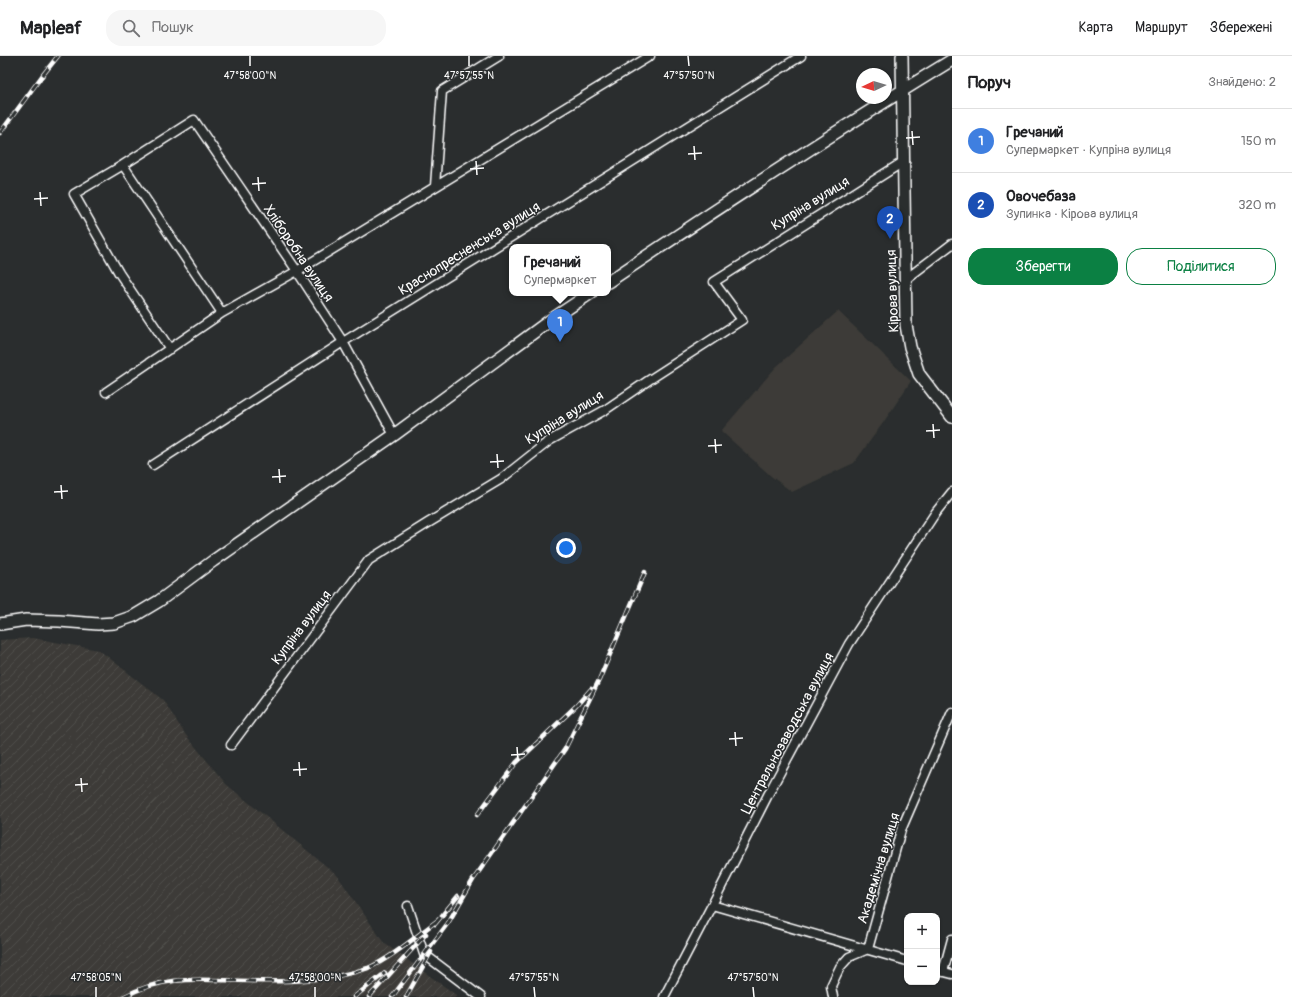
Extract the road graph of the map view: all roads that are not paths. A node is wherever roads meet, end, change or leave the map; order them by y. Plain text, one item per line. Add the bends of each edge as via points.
1 (499, 56) edge
2 (650, 56) edge
3 (801, 56) edge
4 (902, 56) edge
5 (952, 60) edge
6 (902, 90) junction
7 (903, 162) junction
8 (123, 165) junction
9 (435, 186) junction
10 (952, 244) edge
11 (297, 271) junction
12 (906, 279) junction
13 (611, 280) edge
14 (586, 296) edge
15 (222, 313) junction
16 (343, 342) junction
17 (170, 349) junction
18 (106, 392) dead end
19 (952, 417) edge
20 (394, 435) junction
21 (153, 465) dead end
22 (952, 492) edge
23 (0, 624) edge
24 (952, 712) edge
25 (231, 745) dead end
26 (712, 905) junction
27 (408, 906) dead end
28 (952, 939) edge
29 (868, 950) junction
30 (904, 960) edge
31 (940, 971) edge
32 (952, 974) edge
33 (480, 997) edge
34 (664, 997) edge
35 (833, 997) edge

1 - 9 street via 442,91
2 - 9 street
3 - 16 street, Краснопресненська вулиця
4 - 6 main road, Кірова вулиця
5 - 6 main road
6 - 7 main road, Кірова вулиця
6 - 13 main road
7 - 12 main road, Кірова вулиця
7 - 25 street, Купріна вулиця via 714,282 742,320 605,410 549,441 501,479 369,560
8 - 11 street, Хліборобна вулиця via 194,120
8 - 15 street
8 - 17 street, Хліборобна вулиця via 74,194 119,273
9 - 11 street
10 - 12 street
11 - 15 street
11 - 16 street, Хліборобна вулиця
12 - 19 main road, Кірова вулиця via 906,324 919,374
14 - 20 main road
15 - 17 street
16 - 20 street, Хліборобна вулиця
16 - 21 street, Краснопресненська вулиця
17 - 18 street
20 - 23 main road via 134,616 98,624 26,620
22 - 26 street, Центральнозаводська вулиця via 936,512 849,644
24 - 29 street, Академічна вулиця via 901,830
26 - 29 street
26 - 34 street, Центральнозаводська вулиця
27 - 33 street via 424,954
28 - 31 street
29 - 30 street
29 - 35 street via 848,957 840,967 831,986
31 - 32 street

